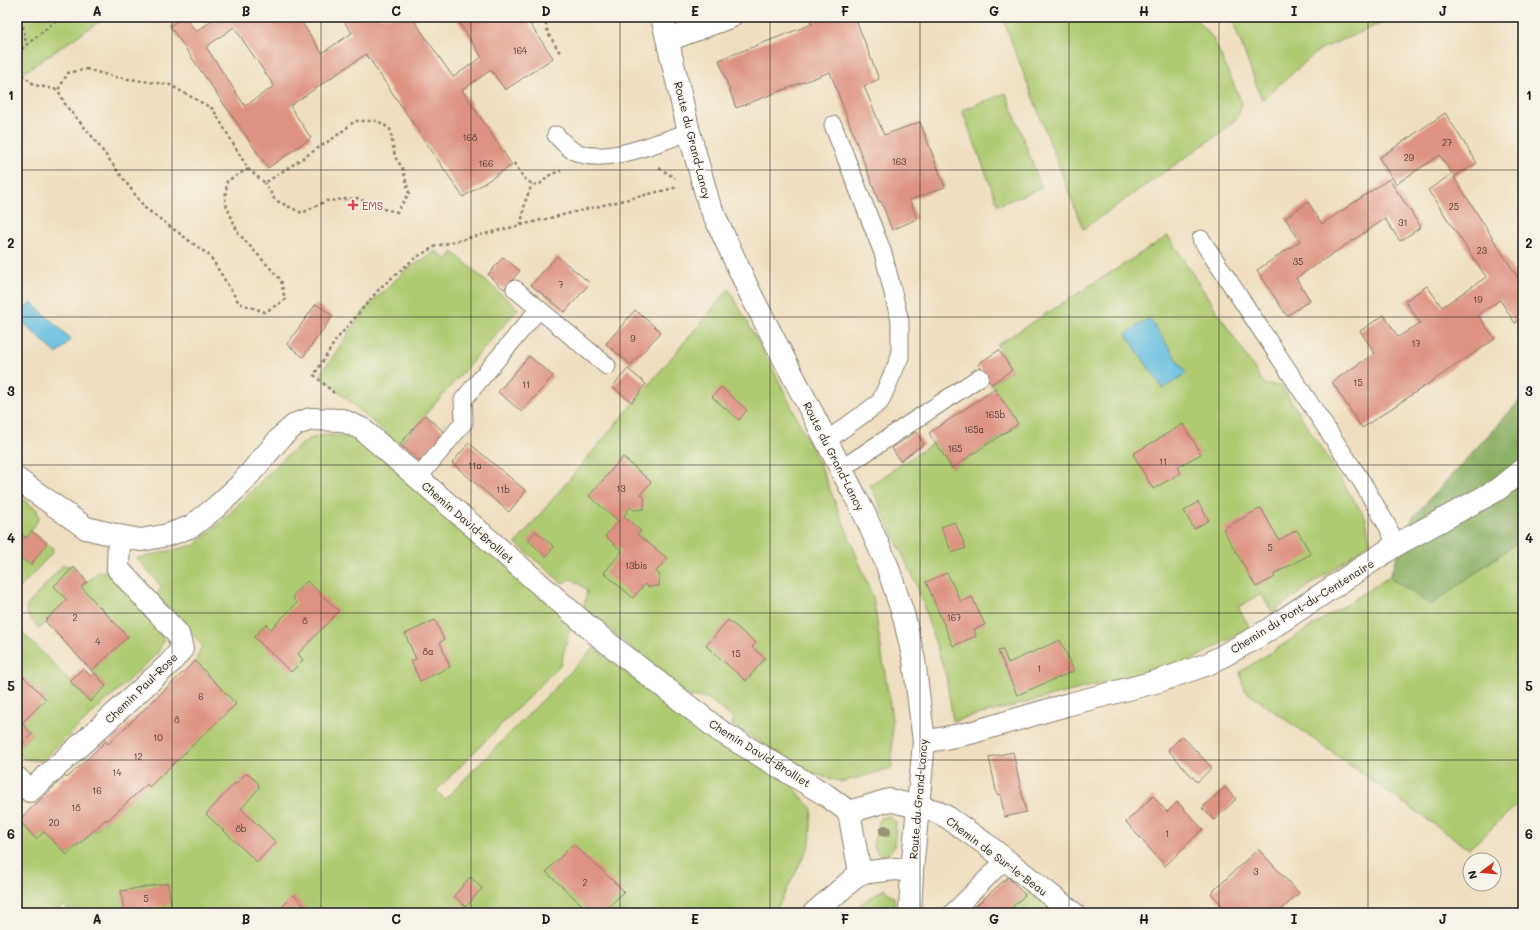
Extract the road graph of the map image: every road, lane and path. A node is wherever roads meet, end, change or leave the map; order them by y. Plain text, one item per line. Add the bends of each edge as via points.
1 (60, 17) edge
2 (544, 17) edge
3 (662, 17) edge
4 (730, 17) edge
5 (23, 26) dead end
6 (668, 40) junction
7 (26, 44) junction
8 (17, 53) edge
9 (560, 53) dead end
10 (17, 71) edge
11 (58, 90) junction
12 (834, 125) dead end
13 (689, 132) junction
14 (556, 135) dead end
15 (248, 169) junction
16 (265, 183) junction
17 (532, 184) dead end
18 (684, 185) dead end
19 (521, 225) junction
20 (1201, 239) dead end
21 (515, 289) dead end
22 (539, 309) junction
23 (608, 366) dead end
24 (980, 377) dead end
25 (342, 420) junction
26 (826, 441) junction
27 (841, 469) junction
28 (1523, 469) edge
29 (418, 478) junction
30 (17, 479) edge
31 (118, 536) junction
32 (1396, 545) junction
33 (924, 742) junction
34 (17, 778) edge
35 (918, 807) junction
36 (849, 812) junction
37 (1005, 860) junction
38 (912, 871) junction
39 (860, 873) junction
40 (814, 913) edge
41 (910, 913) edge
42 (952, 913) edge
43 (1073, 913) edge

1 - 7 path
2 - 9 path via 548,33
3 - 6 street, Route du Grand-Lancy
4 - 6 street
5 - 7 path
6 - 13 street, Route du Grand-Lancy
7 - 8 path
10 - 11 path via 35,85
11 - 15 path via 68,73 86,69 115,77 170,85 213,109
11 - 15 path via 66,106 91,135 145,208 210,256 239,303 265,312 285,300 281,280 238,233 225,202 227,181
12 - 26 lane via 883,253 900,321 900,357 880,402
13 - 14 lane via 612,156 592,157 573,151
13 - 26 street, Route du Grand-Lancy via 709,204 724,238
15 - 16 path
16 - 16 path via 355,121 378,121 390,129 395,157 402,169 408,194 397,212 379,208 357,198 326,201 302,213 275,200
17 - 19 path
18 - 19 path
19 - 25 path via 436,246 415,258 380,288 336,340 314,375 350,409
20 - 32 lane via 1362,482
21 - 22 lane
22 - 23 lane
22 - 29 lane via 463,400 464,422
24 - 27 lane
25 - 29 street, Chemin David-Brolliet via 362,429
25 - 31 street, Chemin David-Brolliet via 311,419 296,424 282,436 240,485 192,526 168,535 141,540
26 - 27 street, Route du Grand-Lancy
27 - 33 street, Route du Grand-Lancy via 887,565 904,617 914,660
28 - 32 street, Chemin du Pont-du-Centenaire via 1496,490
29 - 36 street, Chemin David-Brolliet via 598,636 720,731 826,795
30 - 31 street, Chemin David-Brolliet via 86,528
31 - 34 street, Chemin Paul-Rose via 118,569 178,634 182,648 170,663 30,791
32 - 33 street, Chemin du Pont-du-Centenaire via 1259,636 1208,664 1159,681 970,733
33 - 35 street, Route du Grand-Lancy
35 - 36 street via 889,800
35 - 37 street, Chemin de Sur-le-Beau via 948,817
35 - 38 street, Route du Grand-Lancy
36 - 39 street
37 - 42 lane
37 - 43 street, Chemin de Sur-le-Beau
38 - 39 street via 895,869
38 - 41 street, Route du Grand-Lancy
39 - 40 street

